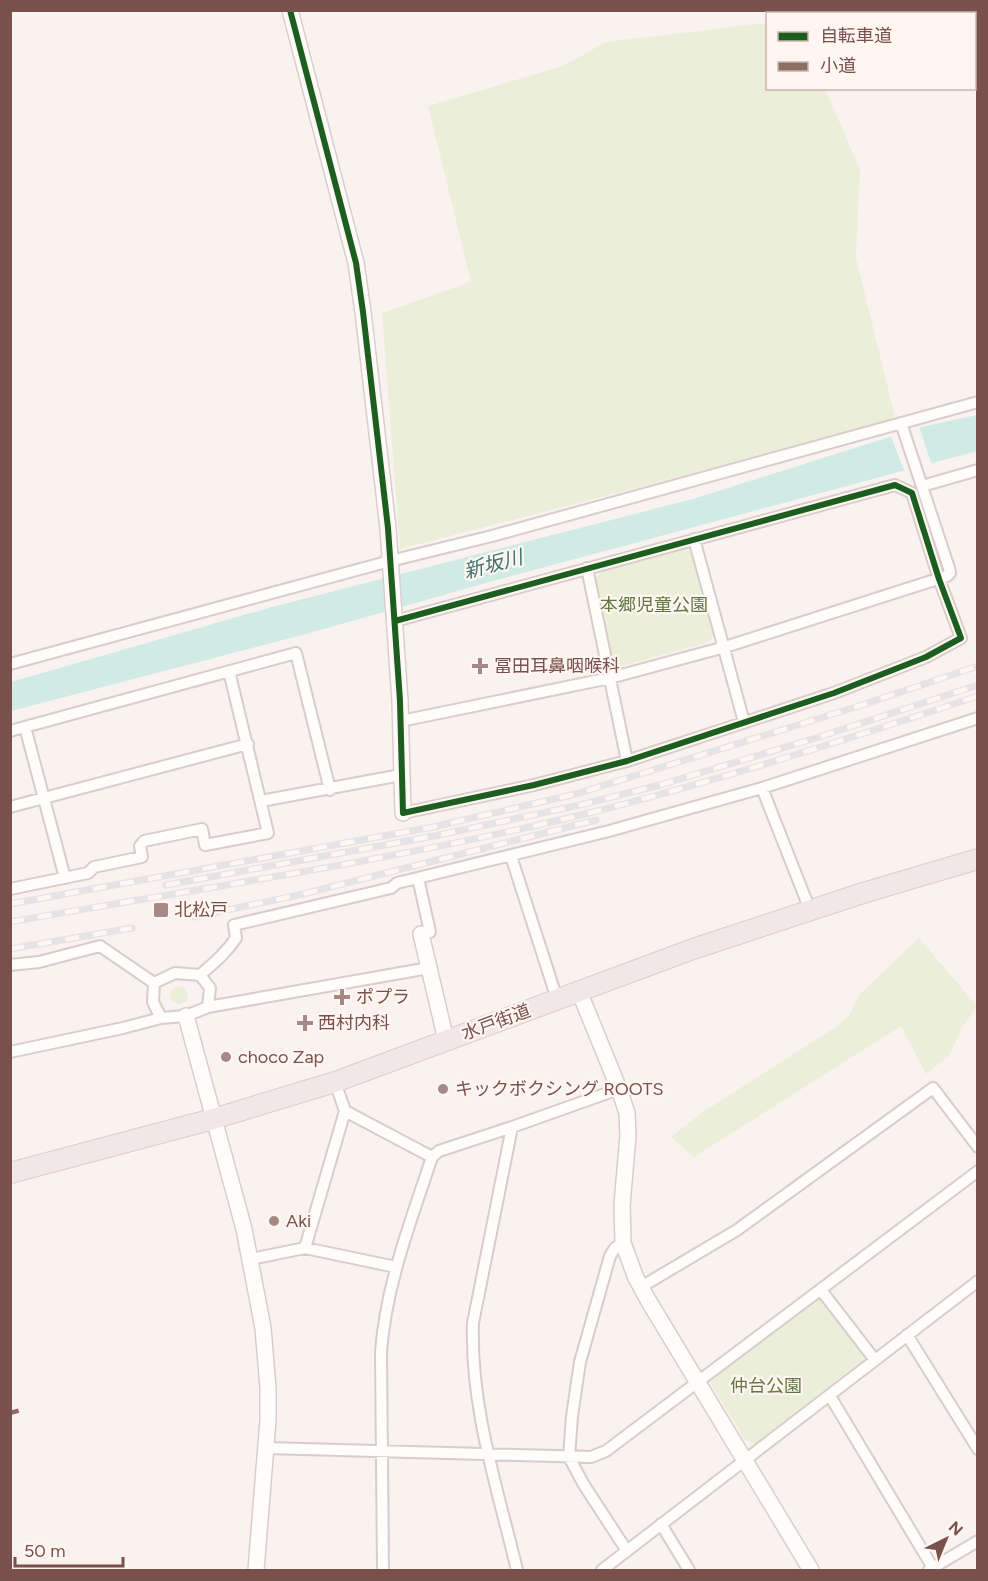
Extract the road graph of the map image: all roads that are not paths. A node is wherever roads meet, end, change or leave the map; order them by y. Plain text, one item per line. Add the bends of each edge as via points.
1 (290, 10) edge
2 (978, 402) edge
3 (902, 427) junction
4 (978, 470) edge
5 (922, 486) junction
6 (694, 539) junction
7 (390, 561) junction
8 (587, 568) junction
9 (939, 579) junction
10 (394, 621) junction
11 (724, 647) junction
12 (10, 664) edge
13 (229, 671) junction
14 (610, 678) junction
15 (978, 718) edge
16 (401, 721) junction
17 (744, 722) junction
18 (25, 727) junction
19 (10, 731) edge
20 (248, 744) junction
21 (627, 761) junction
22 (401, 775) junction
23 (762, 788) junction
24 (330, 790) junction
25 (44, 798) junction
26 (261, 801) junction
27 (10, 807) edge
28 (403, 813) joint
29 (511, 856) junction
30 (978, 859) edge
31 (65, 878) junction
32 (418, 878) junction
33 (10, 889) edge
34 (810, 910) junction
35 (422, 934) joint
36 (10, 965) edge
37 (429, 968) junction
38 (200, 975) junction
39 (154, 983) junction
40 (579, 991) junction
41 (557, 999) junction
42 (208, 1007) junction
43 (186, 1016) junction
44 (161, 1018) junction
45 (446, 1040) junction
46 (10, 1052) edge
47 (335, 1082) junction
48 (619, 1089) junction
49 (345, 1111) junction
50 (213, 1119) junction
51 (512, 1126) junction
52 (978, 1147) edge
53 (432, 1156) junction
54 (978, 1171) edge
55 (10, 1173) edge
56 (623, 1243) junction
57 (304, 1248) junction
58 (251, 1259) junction
59 (396, 1267) junction
60 (978, 1281) edge
61 (641, 1287) junction
62 (821, 1290) junction
63 (907, 1335) junction
64 (875, 1360) junction
65 (698, 1382) junction
66 (830, 1396) junction
67 (267, 1448) junction
68 (978, 1449) edge
69 (381, 1452) junction
70 (489, 1454) junction
71 (569, 1457) junction
72 (744, 1461) junction
73 (661, 1524) junction
74 (978, 1541) edge
75 (627, 1551) junction
76 (931, 1569) edge
77 (256, 1570) edge
78 (383, 1570) edge
79 (517, 1570) edge
80 (602, 1570) edge
81 (689, 1570) edge
82 (811, 1570) edge

1 - 7 street via 356,263
2 - 3 street
3 - 5 street
3 - 7 street
4 - 5 street
5 - 9 street via 950,568 950,573
6 - 8 street
6 - 9 street via 895,484 912,493
6 - 11 street
7 - 10 street
7 - 12 street
8 - 10 street
8 - 14 street
9 - 11 street
9 - 17 street via 961,638 899,668
10 - 16 street
11 - 14 street
11 - 17 street
13 - 18 street
13 - 20 street
13 - 24 street via 296,653
14 - 16 street
14 - 21 street
15 - 23 street
16 - 22 street
17 - 21 street
18 - 19 street
18 - 25 street
20 - 25 street
20 - 26 street
21 - 28 street
22 - 24 street
22 - 28 street
23 - 29 street
23 - 34 street
24 - 26 street
25 - 27 street
25 - 31 street
26 - 31 street via 268,833 205,845 202,829 156,838 140,846 142,857
29 - 32 street
29 - 41 street
30 - 34 highway, 水戸街道
31 - 33 street
32 - 35 street via 430,932
32 - 38 street via 391,888 234,925 236,938 224,955
34 - 40 highway, 水戸街道
35 - 37 street
36 - 39 street via 39,962 100,946
37 - 42 street
37 - 45 street
38 - 39 street via 175,973
38 - 42 street via 210,988
39 - 44 street via 153,1002
40 - 41 highway, 水戸街道
40 - 48 street
41 - 45 highway, 水戸街道
42 - 43 street
43 - 44 street
43 - 50 street
44 - 46 street
45 - 47 highway, 水戸街道
47 - 49 street
47 - 50 highway, 水戸街道
48 - 51 street
48 - 56 street via 627,1113 628,1136
49 - 53 street
49 - 57 street
50 - 55 highway, 水戸街道
50 - 58 street
51 - 53 street
51 - 70 street via 473,1323 474,1382
52 - 61 street via 933,1088 737,1230
53 - 59 street
54 - 62 street
56 - 61 street
56 - 71 street via 610,1256 580,1362
57 - 58 street
57 - 59 street
58 - 67 street via 267,1363
59 - 69 street via 384,1317 381,1352
60 - 63 street
61 - 65 street
62 - 64 street
62 - 65 street
63 - 64 street
63 - 68 street
64 - 66 street
65 - 71 street via 606,1451 591,1457
65 - 72 street
66 - 72 street
66 - 76 street
67 - 69 street
67 - 77 street
69 - 70 street
69 - 78 street
70 - 71 street
70 - 79 street
71 - 75 street
72 - 73 street
72 - 82 street
73 - 75 street
73 - 81 street
74 - 76 street
75 - 80 street

